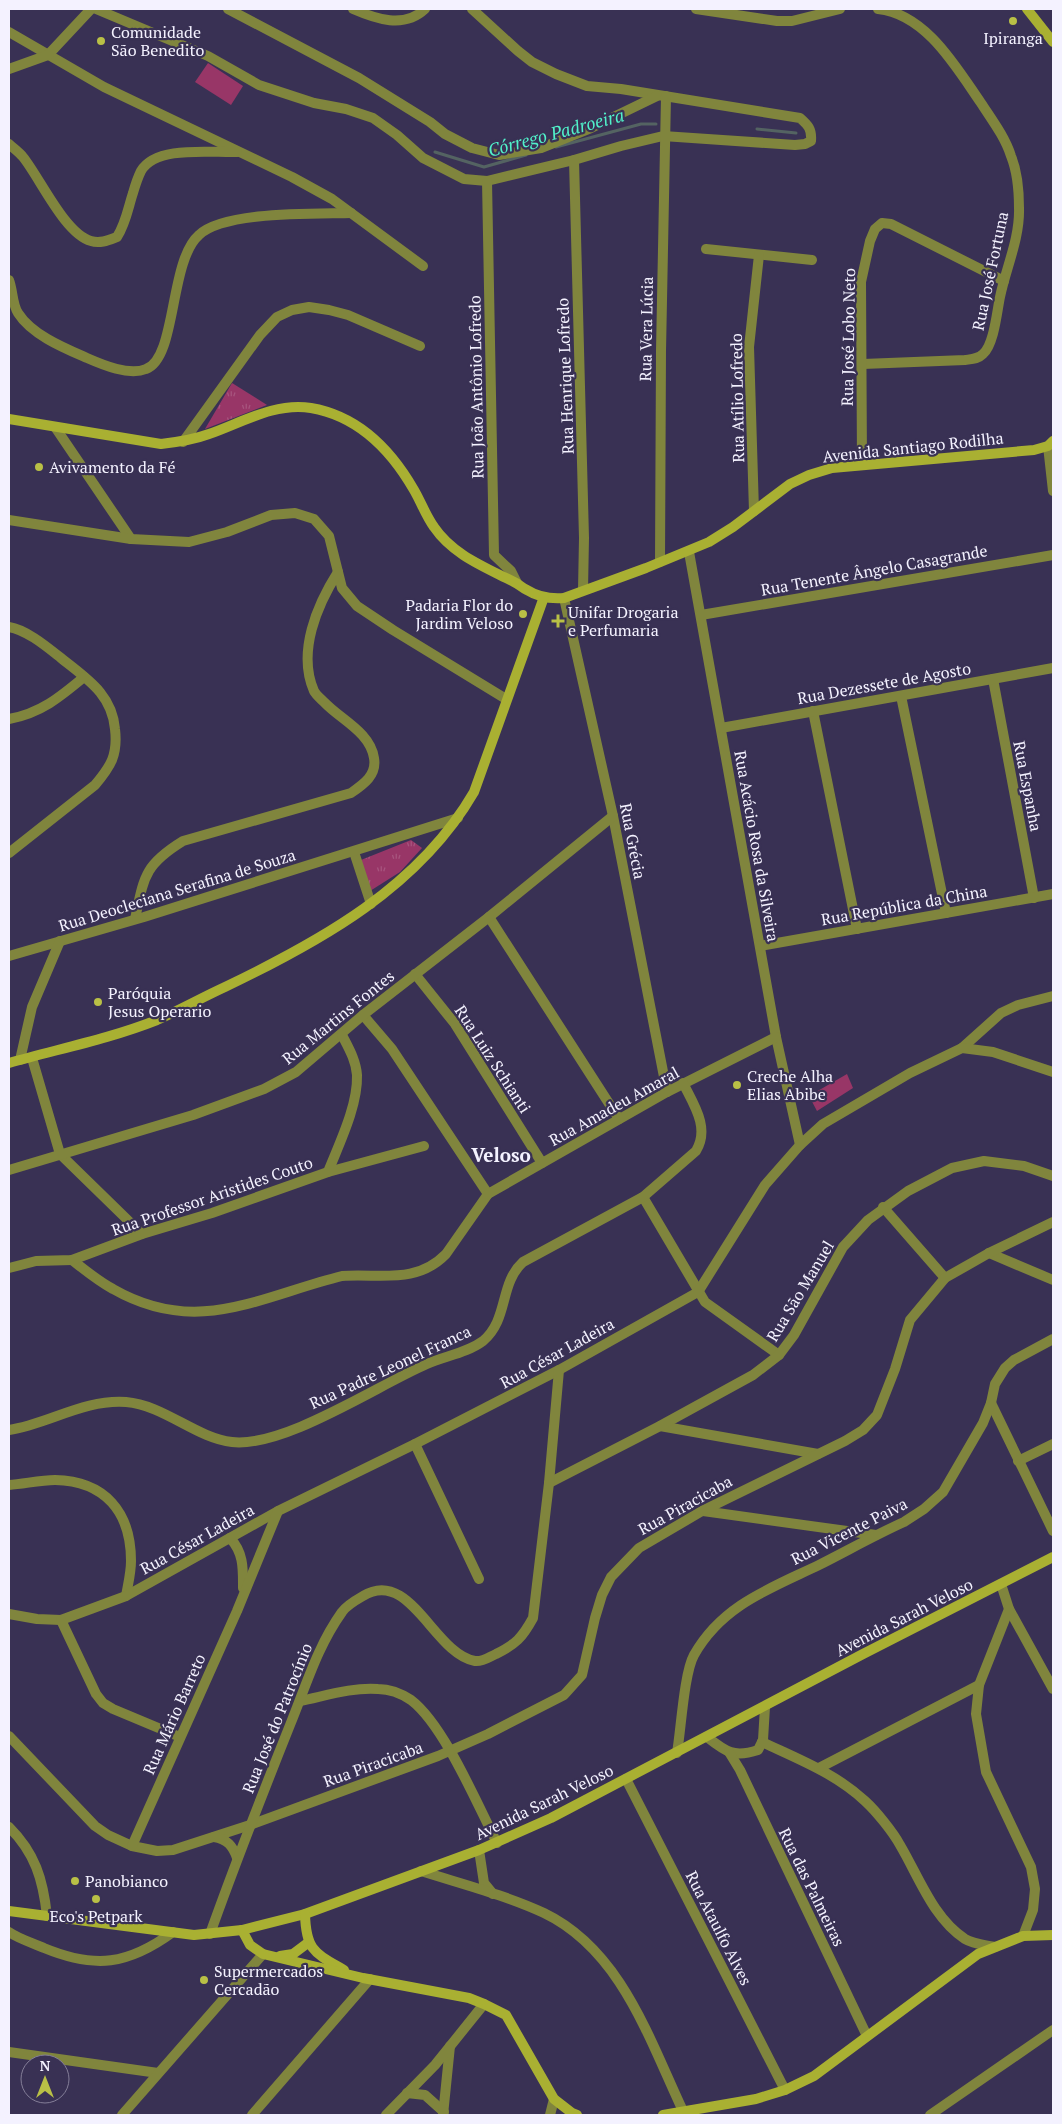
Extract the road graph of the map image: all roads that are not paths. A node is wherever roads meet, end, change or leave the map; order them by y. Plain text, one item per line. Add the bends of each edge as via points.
1 (91, 9) edge
2 (96, 9) edge
3 (228, 9) edge
4 (353, 9) edge
5 (425, 9) edge
6 (472, 9) edge
7 (696, 9) edge
8 (840, 9) edge
9 (878, 9) edge
10 (1027, 9) edge
11 (9, 32) edge
12 (1053, 42) edge
13 (48, 55) junction
14 (9, 69) edge
15 (661, 96) junction
16 (664, 136) junction
17 (9, 144) edge
18 (241, 152) junction
19 (574, 160) junction
20 (487, 180) junction
21 (351, 213) junction
22 (706, 248) dead end
23 (759, 255) junction
24 (812, 260) dead end
25 (423, 266) dead end
26 (9, 280) edge
27 (1004, 281) junction
28 (13, 313) edge
29 (420, 346) dead end
30 (862, 364) junction
31 (9, 419) edge
32 (55, 427) junction
33 (183, 442) junction
34 (1050, 444) edge
35 (862, 465) junction
36 (1053, 491) edge
37 (754, 510) junction
38 (9, 520) edge
39 (131, 539) junction
40 (689, 552) junction
41 (1053, 555) edge
42 (660, 562) junction
43 (338, 572) junction
44 (517, 583) junction
45 (583, 590) junction
46 (544, 597) junction
47 (564, 598) junction
48 (701, 615) junction
49 (9, 627) edge
50 (1053, 668) edge
51 (84, 677) junction
52 (993, 679) junction
53 (901, 696) junction
54 (506, 699) junction
55 (813, 711) junction
56 (9, 719) edge
57 (721, 728) junction
58 (613, 816) junction
59 (458, 818) junction
60 (354, 852) junction
61 (9, 853) edge
62 (1053, 894) edge
63 (1034, 898) junction
64 (371, 904) junction
65 (946, 913) junction
66 (489, 917) junction
67 (135, 919) junction
68 (857, 929) junction
69 (60, 941) junction
70 (760, 946) junction
71 (9, 956) edge
72 (415, 974) junction
73 (1053, 996) edge
74 (363, 1015) junction
75 (342, 1035) junction
76 (776, 1037) junction
77 (962, 1048) junction
78 (32, 1058) junction
79 (20, 1060) junction
80 (9, 1063) edge
81 (1053, 1072) edge
82 (683, 1083) junction
83 (667, 1092) junction
84 (619, 1119) junction
85 (800, 1145) junction
86 (424, 1146) dead end
87 (60, 1154) junction
88 (542, 1163) junction
89 (9, 1170) edge
90 (328, 1172) junction
91 (1053, 1176) edge
92 (488, 1194) junction
93 (643, 1197) junction
94 (883, 1207) junction
95 (1053, 1222) edge
96 (142, 1234) junction
97 (989, 1253) junction
98 (72, 1260) junction
99 (9, 1268) edge
100 (945, 1278) junction
101 (1053, 1280) edge
102 (698, 1292) junction
103 (1053, 1339) edge
104 (779, 1355) junction
105 (559, 1370) junction
106 (991, 1403) junction
107 (687, 1411) junction
108 (660, 1426) junction
109 (9, 1430) edge
110 (694, 1432) junction
111 (415, 1444) junction
112 (1053, 1444) edge
113 (818, 1454) junction
114 (1018, 1461) junction
115 (550, 1483) junction
116 (9, 1485) edge
117 (278, 1511) junction
118 (702, 1511) junction
119 (1053, 1531) edge
120 (876, 1535) junction
121 (230, 1538) junction
122 (1053, 1557) edge
123 (479, 1579) dead end
124 (1000, 1584) junction
125 (242, 1594) junction
126 (126, 1596) junction
127 (1009, 1609) junction
128 (9, 1614) edge
129 (61, 1620) junction
130 (1050, 1676) edge
131 (979, 1685) junction
132 (1053, 1689) edge
133 (300, 1701) junction
134 (765, 1707) junction
135 (9, 1736) edge
136 (180, 1737) junction
137 (707, 1737) junction
138 (762, 1742) junction
139 (450, 1751) junction
140 (729, 1752) junction
141 (677, 1753) junction
142 (819, 1768) junction
143 (626, 1779) junction
144 (250, 1825) junction
145 (9, 1827) edge
146 (213, 1837) junction
147 (496, 1843) junction
148 (132, 1846) junction
149 (479, 1850) junction
150 (237, 1858) junction
151 (421, 1871) junction
152 (494, 1895) junction
153 (9, 1911) edge
154 (305, 1914) junction
155 (47, 1916) junction
156 (242, 1930) junction
157 (9, 1932) edge
158 (173, 1932) junction
159 (210, 1934) junction
160 (1053, 1935) edge
161 (1024, 1936) junction
162 (309, 1942) junction
163 (994, 1947) junction
164 (263, 1954) junction
165 (274, 1956) junction
166 (353, 1975) junction
167 (370, 1979) junction
168 (484, 2004) junction
169 (1053, 2030) edge
170 (867, 2036) junction
171 (450, 2046) junction
172 (9, 2052) edge
173 (158, 2073) junction
174 (785, 2090) junction
175 (407, 2093) junction
176 (554, 2098) junction
177 (683, 2111) junction
178 (443, 2114) edge
179 (122, 2115) edge
180 (252, 2115) edge
181 (386, 2115) edge
182 (550, 2115) edge
183 (577, 2115) edge
184 (663, 2115) edge
185 (930, 2115) edge

1 - 13 street
2 - 20 street via 208,56 259,85 372,118 398,135 423,158 464,179
3 - 15 street via 319,56 403,105 445,134 472,148 499,155 541,148
4 - 5 street via 386,21 411,19
6 - 15 street via 532,62 556,74 587,86
7 - 8 street via 777,21 792,21
9 - 27 street, Rua José Fortuna via 898,14 930,36 964,78 1007,146 1012,157 1020,209
10 - 12 main road
11 - 13 street
13 - 14 street
13 - 18 street via 104,87
15 - 16 street, Rua Vera Lúcia
15 - 16 street via 800,118 812,132 811,141 795,145
16 - 19 street
16 - 42 street, Rua Vera Lúcia
17 - 18 street via 22,156 77,233 98,242 117,237 123,228 142,170 152,160 168,153
18 - 21 street via 332,199
19 - 20 street
19 - 45 street, Rua Henrique Lofredo
20 - 44 street, Rua João Antônio Lofredo via 494,555 511,571
21 - 25 street
21 - 28 street via 246,218 199,234 188,247 182,265 164,346 147,369 126,370 98,363 72,351
22 - 23 street
23 - 24 street
23 - 37 street, Rua Atílio Lofredo via 749,347
26 - 28 street
27 - 30 street, Rua José Fortuna via 990,345 977,358
27 - 30 street, Rua José Lobo Neto via 891,224 882,223 875,229 861,282
29 - 33 street via 329,310 309,307 277,316
30 - 35 street, Rua José Lobo Neto
31 - 32 main road
32 - 33 main road via 161,444
32 - 39 street
33 - 44 main road via 274,410 292,407 328,412 361,429 390,454 434,527 450,545 470,560
34 - 35 main road, Avenida Santiago Rodilha via 1034,450
34 - 36 street
35 - 37 main road, Avenida Santiago Rodilha via 809,474
37 - 40 main road, Avenida Santiago Rodilha via 710,542
38 - 39 street
39 - 43 street via 189,542 272,515 295,513 314,519 329,536
40 - 42 main road, Avenida Santiago Rodilha
40 - 48 street, Rua Acácio Rosa da Silveira
41 - 48 street, Rua Tenente Ângelo Casagrande
42 - 45 main road, Avenida Santiago Rodilha
43 - 54 street via 342,588 357,606
43 - 67 street via 326,590 310,633 308,667 315,692 373,748 375,763 372,775 351,793 183,841 148,870
44 - 46 main road
45 - 47 main road, Avenida Santiago Rodilha
46 - 47 main road, Avenida Santiago Rodilha
46 - 54 main road
47 - 58 street, Rua Grécia
48 - 57 street, Rua Acácio Rosa da Silveira
49 - 51 street via 32,638
50 - 52 street, Rua Dezessete de Agosto
51 - 56 street via 49,705
51 - 61 street via 102,693 112,711 115,754 95,785
52 - 53 street, Rua Dezessete de Agosto
52 - 63 street, Rua Espanha
53 - 55 street, Rua Dezessete de Agosto
53 - 65 street
54 - 59 main road via 481,777
55 - 57 street, Rua Dezessete de Agosto
55 - 68 street
57 - 70 street, Rua Acácio Rosa da Silveira
58 - 66 street, Rua Martins Fontes
58 - 83 street, Rua Grécia
59 - 60 street, Rua Deocleciana Serafina de Souza
59 - 64 main road via 406,877
60 - 64 street
60 - 67 street, Rua Deocleciana Serafina de Souza
62 - 63 street, Rua República da China
63 - 65 street, Rua República da China
64 - 78 main road via 327,934 265,968 159,1019
65 - 68 street, Rua República da China
66 - 72 street, Rua Martins Fontes
66 - 84 street
67 - 69 street, Rua Deocleciana Serafina de Souza
68 - 70 street, Rua República da China
69 - 71 street, Rua Deocleciana Serafina de Souza
69 - 79 street via 32,1006
70 - 76 street, Rua Acácio Rosa da Silveira
72 - 74 street, Rua Martins Fontes
72 - 88 street, Rua Luiz Schianti via 454,1024
73 - 77 street, Rua César Ladeira via 1001,1013
74 - 75 street, Rua Martins Fontes
74 - 92 street via 392,1049
75 - 87 street, Rua Martins Fontes via 296,1072 264,1089 193,1115
75 - 90 street via 357,1075 346,1127
76 - 82 street, Rua Amadeu Amaral
76 - 85 street, Rua Acácio Rosa da Silveira
77 - 81 street via 993,1052
77 - 85 street, Rua César Ladeira via 910,1073 822,1124
78 - 79 main road
78 - 87 street
79 - 80 main road
82 - 83 street, Rua Amadeu Amaral
82 - 93 street, Rua Padre Leonel Franca via 699,1117 703,1133 701,1143
83 - 84 street, Rua Amadeu Amaral
84 - 88 street, Rua Amadeu Amaral
85 - 102 street, Rua César Ladeira via 765,1185
86 - 90 street, Rua Professor Aristides Couto
87 - 89 street, Rua Martins Fontes
87 - 96 street
88 - 92 street, Rua Amadeu Amaral
90 - 96 street, Rua Professor Aristides Couto
91 - 94 street, Rua São Manuel via 1024,1166 984,1162 952,1168
92 - 98 street, Rua Amadeu Amaral via 446,1254 430,1268 390,1277 342,1276 221,1311 182,1311 140,1303 110,1288
93 - 102 street
93 - 109 street, Rua Padre Leonel Franca via 523,1262 513,1271 493,1331 475,1346 427,1364 289,1431 260,1440 230,1442 163,1413 125,1402 82,1407 27,1427
94 - 100 street
94 - 104 street, Rua São Manuel via 843,1248 794,1335
95 - 97 street, Rua Piracicaba
96 - 98 street, Rua Professor Aristides Couto
97 - 100 street, Rua Piracicaba
97 - 101 street
98 - 99 street, Rua Professor Aristides Couto via 36,1261
100 - 113 street, Rua Piracicaba via 910,1320 877,1414 863,1430
102 - 104 street via 704,1302
102 - 105 street, Rua César Ladeira
103 - 106 street, Rua Vicente Paiva via 1005,1368 995,1384
104 - 107 street, Rua São Manuel via 753,1375
105 - 111 street, Rua César Ladeira
105 - 115 street, Rua José do Patrocínio
106 - 114 street
106 - 120 street, Rua Vicente Paiva via 943,1492 904,1522
107 - 108 street, Rua São Manuel
107 - 110 street
108 - 110 street
108 - 115 street, Rua São Manuel
110 - 113 street
111 - 117 street, Rua César Ladeira
111 - 123 street
112 - 114 street
113 - 118 street, Rua Piracicaba
114 - 119 street
115 - 133 street, Rua José do Patrocínio via 532,1618 524,1635 515,1644 483,1660 474,1661 454,1652 407,1599 391,1591 375,1591 343,1610 316,1656
116 - 126 street via 53,1480 73,1482 94,1488 110,1500 119,1510 130,1545
117 - 121 street, Rua César Ladeira
117 - 125 street, Rua Mário Barreto
118 - 120 street
118 - 139 street, Rua Piracicaba via 639,1548 611,1577 595,1618 582,1675 572,1687 555,1700
120 - 141 street, Rua Vicente Paiva via 754,1595 713,1629 693,1656
121 - 125 street, Rua Mário Barreto via 242,1557
121 - 126 street, Rua César Ladeira
122 - 124 main road, Avenida Sarah Veloso
124 - 127 street
124 - 134 main road, Avenida Sarah Veloso
125 - 136 street, Rua Mário Barreto
126 - 129 street, Rua César Ladeira
127 - 130 street
127 - 131 street
128 - 129 street, Rua César Ladeira
129 - 136 street via 103,1703
130 - 132 street
131 - 142 street
131 - 161 street via 976,1714 986,1772 1031,1867 1035,1889 1033,1910
133 - 139 street via 354,1689 398,1693 420,1708
133 - 144 street, Rua José do Patrocínio
134 - 137 main road, Avenida Sarah Veloso
134 - 138 street
135 - 148 street, Rua Piracicaba via 95,1826
136 - 148 street, Rua Mário Barreto
137 - 140 street
137 - 141 main road, Avenida Sarah Veloso
138 - 140 street via 758,1750 743,1755
138 - 142 street
139 - 144 street, Rua Piracicaba
139 - 147 street
140 - 170 street, Rua das Palmeiras
141 - 143 main road, Avenida Sarah Veloso
142 - 163 street via 843,1782 866,1802 899,1843 928,1896 951,1928 967,1940
143 - 147 main road, Avenida Sarah Veloso
143 - 174 street, Rua Ataulfo Alves
144 - 146 street, Rua Piracicaba
144 - 150 street, Rua José do Patrocínio
145 - 155 street via 28,1848 36,1864
146 - 148 street, Rua Piracicaba via 173,1850 157,1851
146 - 150 street via 233,1846
147 - 149 main road, Avenida Sarah Veloso
149 - 151 main road, Avenida Sarah Veloso
149 - 152 street via 484,1883
150 - 159 street, Rua José do Patrocínio
151 - 152 street
151 - 154 main road, Avenida Sarah Veloso
152 - 177 street via 544,1914 569,1930 611,1968 630,2000
153 - 155 main road, Avenida Sarah Veloso
154 - 156 main road, Avenida Sarah Veloso
154 - 162 main road
155 - 158 main road, Avenida Sarah Veloso
156 - 159 main road, Avenida Sarah Veloso
156 - 164 main road via 250,1945
157 - 158 street via 66,1956 96,1962 137,1955
158 - 159 main road, Avenida Sarah Veloso
160 - 161 main road
161 - 163 main road
162 - 165 main road via 293,1954
162 - 166 main road via 319,1956
163 - 170 main road via 978,1954
164 - 165 main road
164 - 173 street
165 - 166 main road
166 - 167 main road
167 - 168 main road via 469,1998
167 - 180 street
168 - 171 street
168 - 176 main road via 506,2015
169 - 185 street
170 - 174 main road via 814,2076
171 - 175 street
171 - 178 street
172 - 173 street
173 - 179 street
174 - 177 main road
175 - 178 street via 425,2095
175 - 181 street
176 - 182 street
176 - 183 main road
177 - 184 main road

